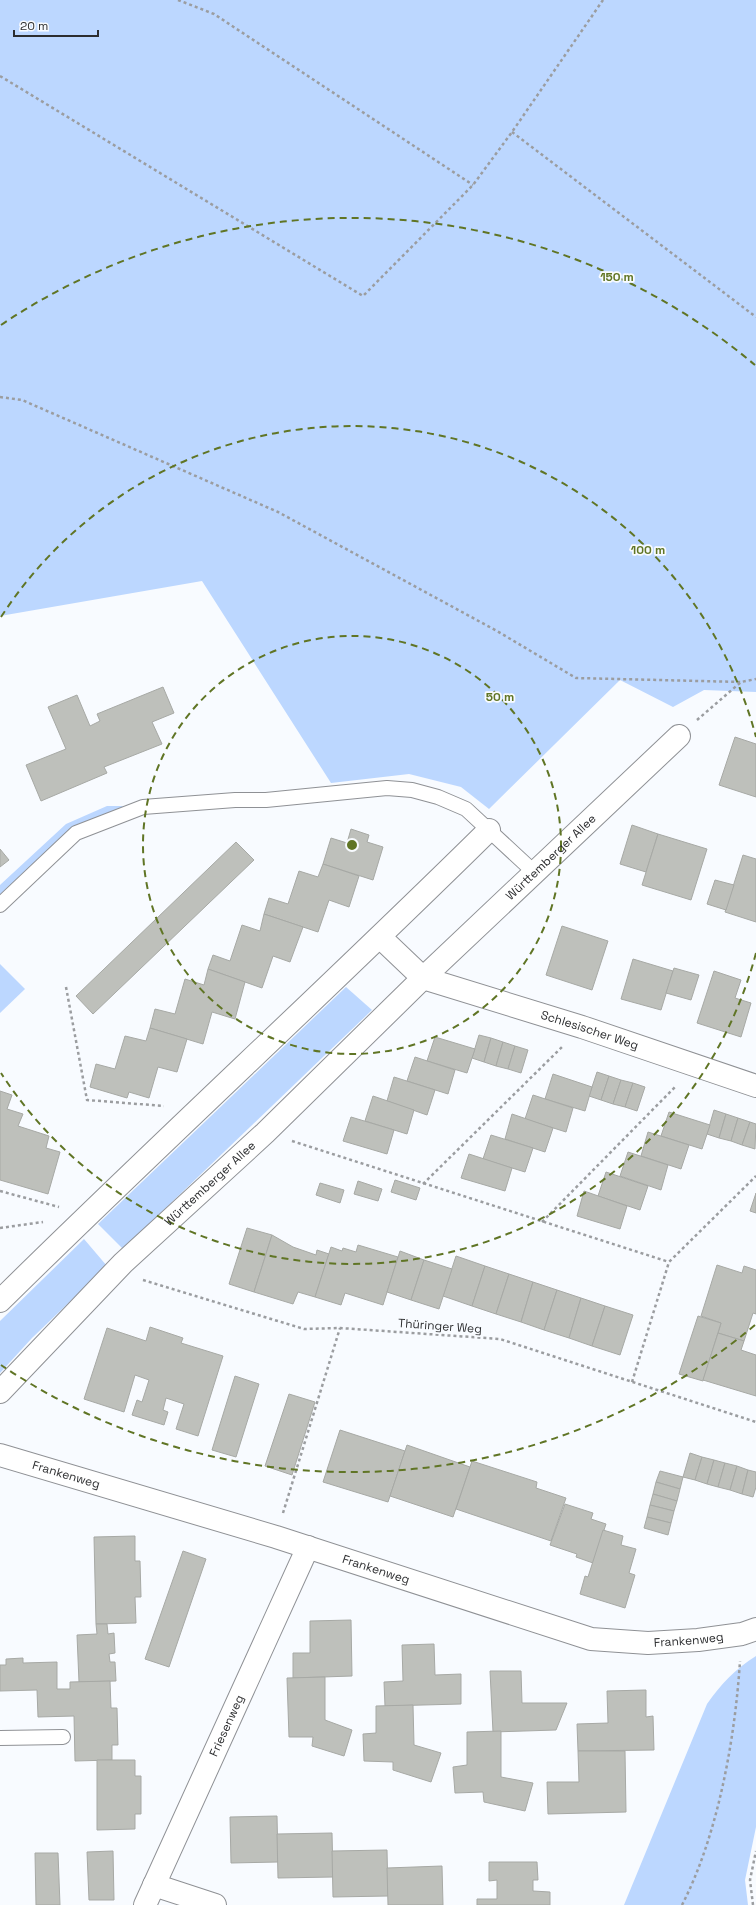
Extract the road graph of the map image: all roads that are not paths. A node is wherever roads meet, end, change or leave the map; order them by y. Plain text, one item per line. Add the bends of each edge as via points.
1 (679, 736) road end
2 (489, 830) junction
3 (534, 872) junction
4 (0, 906) edge
5 (380, 937) junction
6 (423, 978) junction
7 (756, 1086) edge
8 (0, 1302) edge
9 (0, 1392) edge
10 (0, 1455) edge
11 (308, 1547) junction
12 (749, 1632) edge
13 (63, 1737) dead end
14 (0, 1738) edge
15 (154, 1885) junction
16 (145, 1905) edge
17 (215, 1905) edge

1 - 3 street, Württemberger Allee
2 - 3 lane
2 - 4 lane via 466,810 438,797 412,790 387,788 266,800 143,807 76,834
2 - 5 street
3 - 6 street, Württemberger Allee
5 - 6 street
5 - 8 street via 82,1220
6 - 7 street, Schlesischer Weg via 582,1027
6 - 9 street, Württemberger Allee via 265,1133 123,1263
10 - 11 street, Frankenweg
11 - 12 street, Frankenweg via 590,1639 648,1643 698,1640
11 - 15 street, Friesenweg
13 - 14 lane
15 - 16 street, Friesenweg
15 - 17 street

